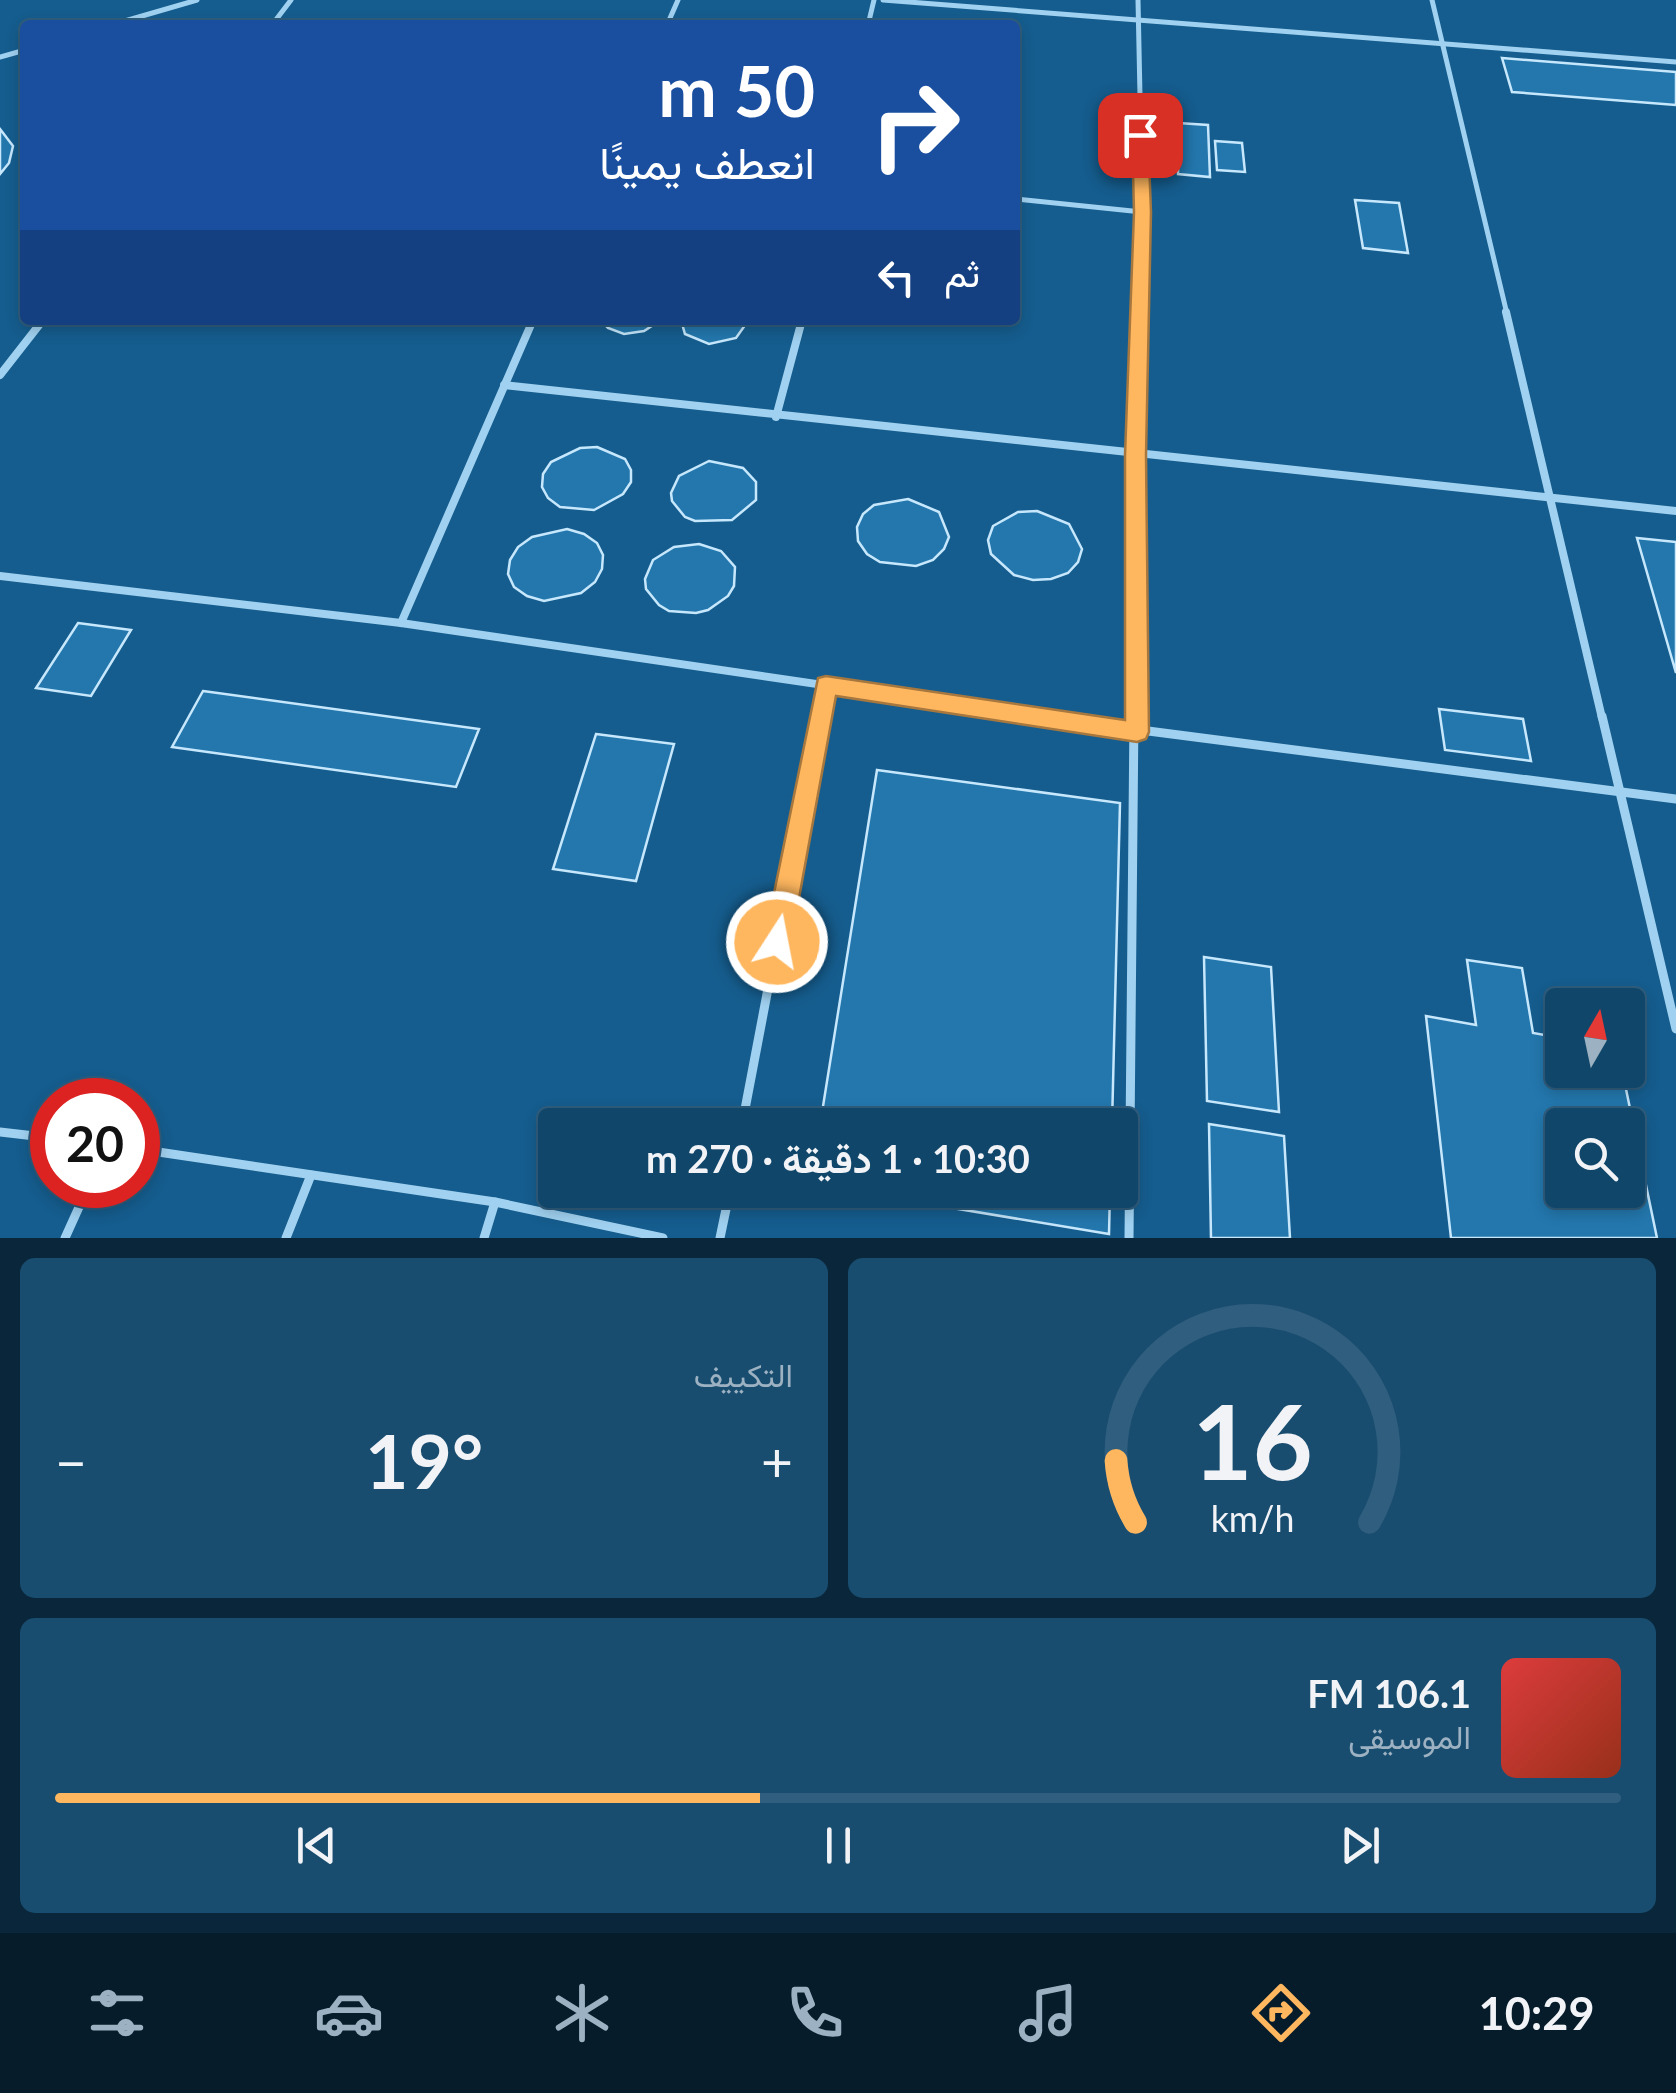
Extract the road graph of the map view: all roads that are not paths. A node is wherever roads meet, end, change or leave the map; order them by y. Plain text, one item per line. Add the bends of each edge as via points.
1 (198, 0) edge
2 (291, 0) edge
3 (884, 0) edge
4 (1138, 0) edge
5 (1432, 0) edge
6 (128, 20) edge
7 (276, 20) edge
8 (1137, 20) junction
9 (1442, 44) junction
10 (1676, 62) edge
11 (1020, 200) edge
12 (1142, 212) junction
13 (38, 325) edge
14 (532, 325) edge
15 (801, 325) edge
16 (0, 375) edge
17 (504, 385) junction
18 (776, 417) junction
19 (1135, 455) junction
20 (1549, 498) junction
21 (1676, 511) edge
22 (0, 576) edge
23 (402, 623) junction
24 (826, 685) junction
25 (1137, 732) junction
26 (1621, 792) junction
27 (1676, 798) edge
28 (1676, 1029) edge
29 (745, 1108) edge
30 (0, 1132) edge
31 (30, 1135) edge
32 (160, 1152) edge
33 (312, 1175) junction
34 (495, 1202) junction
35 (79, 1208) edge
36 (726, 1208) edge
37 (65, 1238) edge
38 (286, 1238) edge
39 (484, 1238) edge
40 (663, 1238) edge
41 (720, 1238) edge
42 (1129, 1238) edge

1 - 6 lane
2 - 7 lane
3 - 8 lane
4 - 8 lane
5 - 9 lane
8 - 9 lane
8 - 12 lane
9 - 10 lane
9 - 20 lane
11 - 12 lane
12 - 19 lane
13 - 16 lane
14 - 17 lane
15 - 18 lane
17 - 18 lane
17 - 23 lane
18 - 19 lane
19 - 20 lane
19 - 25 lane
20 - 21 lane
20 - 26 lane
22 - 23 lane
23 - 24 lane
24 - 25 lane
24 - 29 lane
25 - 26 lane
25 - 42 lane
26 - 27 lane
26 - 28 lane
30 - 31 lane
32 - 33 lane
33 - 34 lane
33 - 38 lane
34 - 39 lane
34 - 40 lane
35 - 37 lane
36 - 41 lane

